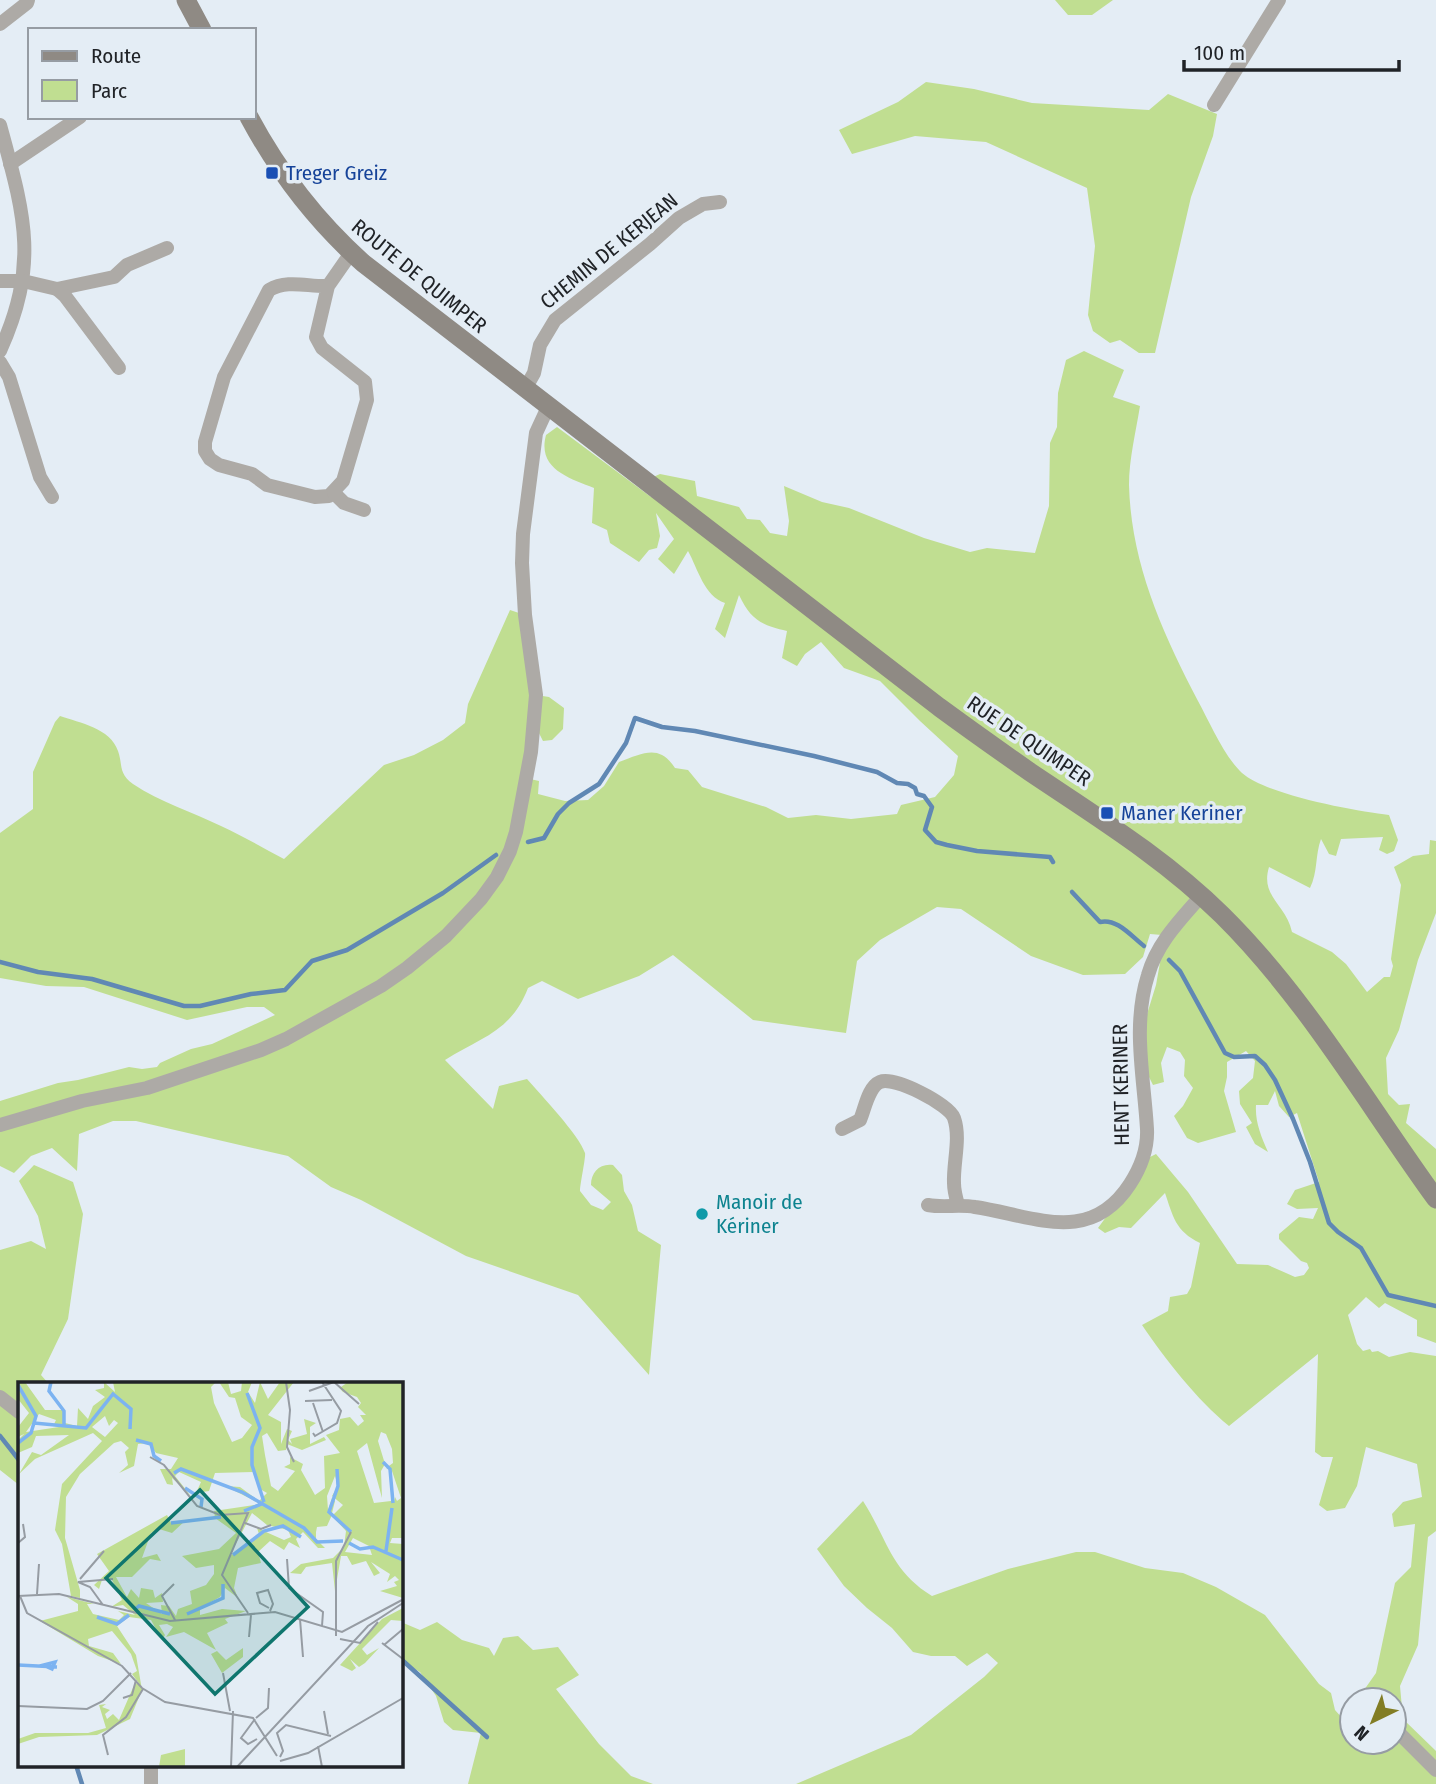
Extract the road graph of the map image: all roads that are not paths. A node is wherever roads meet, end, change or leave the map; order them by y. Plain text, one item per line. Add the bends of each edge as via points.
1 (28, 0) edge
2 (187, 0) edge
3 (1279, 0) edge
4 (0, 24) edge
5 (201, 28) edge
6 (1214, 105) dead end
7 (77, 119) edge
8 (250, 119) edge
9 (0, 125) edge
10 (10, 164) junction
11 (720, 202) dead end
12 (167, 248) dead end
13 (351, 253) junction
14 (0, 281) edge
15 (23, 281) junction
16 (328, 286) junction
17 (57, 289) junction
18 (0, 351) edge
19 (0, 362) edge
20 (119, 368) dead end
21 (525, 390) junction
22 (548, 407) junction
23 (334, 493) junction
24 (52, 497) dead end
25 (364, 510) dead end
26 (1201, 896) junction
27 (0, 1125) edge
28 (842, 1129) dead end
29 (1436, 1199) edge
30 (928, 1205) dead end
31 (958, 1205) junction
32 (0, 1397) edge
33 (18, 1411) edge
34 (1408, 1742) edge
35 (151, 1766) edge
36 (1436, 1770) edge
37 (151, 1784) edge

1 - 4 street
2 - 5 main road
3 - 6 street
7 - 10 street
8 - 13 main road, ROUTE DE QUIMPER via 291,186
9 - 10 street
10 - 15 street via 25,235
11 - 21 street, CHEMIN DE KERJEAN via 703,204 679,218 555,320 540,345
12 - 17 street via 127,265 114,277
13 - 16 street
13 - 21 main road, ROUTE DE QUIMPER
14 - 15 street
15 - 17 street
15 - 18 street
16 - 23 street via 317,342 367,387 343,481
16 - 23 street via 287,283 269,290 224,377 205,442 210,459 252,474 267,485 323,498
17 - 20 street
19 - 24 street via 9,377 40,477
21 - 22 main road, RUE DE QUIMPER
22 - 26 main road, RUE DE QUIMPER via 939,707 1128,837
22 - 27 street via 536,433 523,534 525,615 536,695 531,752 510,850 481,899 407,968 286,1039 147,1088
23 - 25 street via 344,503
26 - 29 main road, RUE DE QUIMPER via 1288,992
26 - 31 street, HENT KERINER via 1165,938 1147,976 1140,1041 1147,1144 1126,1189 1097,1216 1078,1222
28 - 31 street via 860,1120 873,1087 883,1081 946,1106 957,1127 954,1185
30 - 31 street, HENT KERINER
32 - 33 street
34 - 36 street
35 - 37 street

